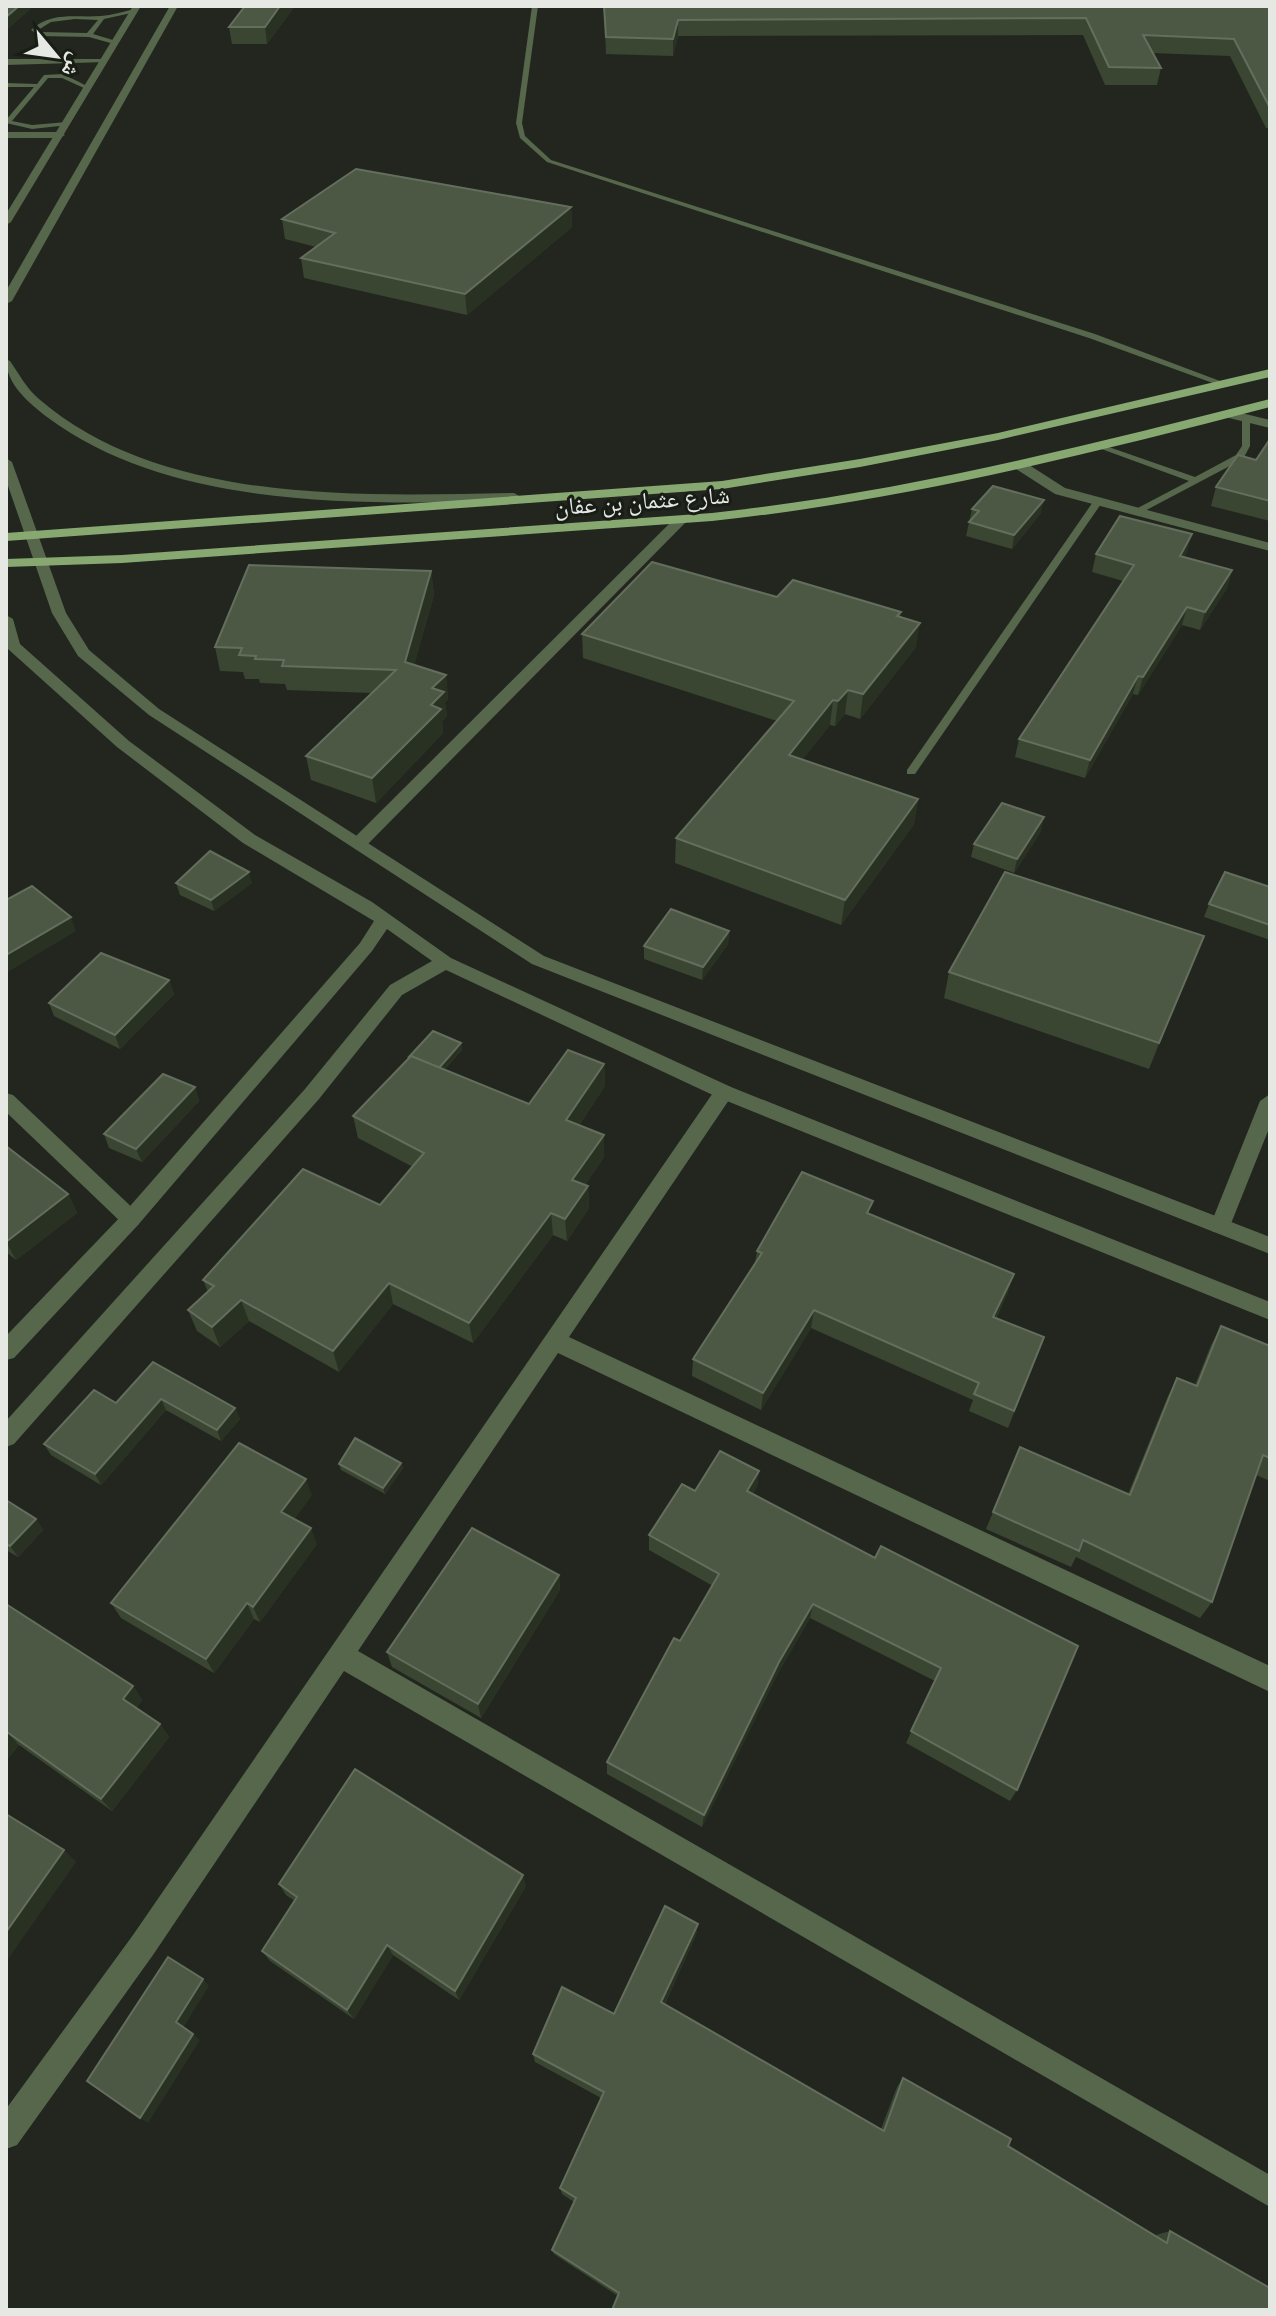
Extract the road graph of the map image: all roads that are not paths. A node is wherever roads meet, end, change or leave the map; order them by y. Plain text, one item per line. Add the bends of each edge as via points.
1 (174, 6) edge
2 (535, 6) edge
3 (135, 9) edge
4 (102, 18) junction
5 (89, 35) junction
6 (114, 42) junction
7 (6, 62) edge
8 (102, 62) junction
9 (6, 85) edge
10 (35, 85) junction
11 (88, 88) junction
12 (67, 124) junction
13 (6, 135) edge
14 (60, 135) junction
15 (6, 222) edge
16 (6, 301) edge
17 (6, 363) edge
18 (1270, 373) edge
19 (1224, 384) junction
20 (1270, 403) edge
21 (1229, 414) junction
22 (1246, 418) junction
23 (1270, 424) edge
24 (1100, 447) junction
25 (908, 456) junction
26 (6, 462) edge
27 (1021, 466) junction
28 (1195, 480) junction
29 (566, 496) junction
30 (1098, 501) junction
31 (666, 510) junction
32 (1137, 512) junction
33 (680, 521) junction
34 (6, 537) edge
35 (33, 537) junction
36 (1270, 547) edge
37 (6, 563) edge
38 (41, 564) junction
39 (6, 619) edge
40 (911, 772) dead end
41 (359, 843) junction
42 (385, 918) junction
43 (445, 962) junction
44 (724, 1092) junction
45 (6, 1100) edge
46 (1270, 1101) edge
47 (131, 1219) junction
48 (1220, 1226) junction
49 (1270, 1246) edge
50 (1270, 1311) edge
51 (555, 1341) junction
52 (6, 1351) edge
53 (6, 1437) edge
54 (341, 1655) junction
55 (1270, 1679) edge
56 (6, 2134) edge
57 (1270, 2192) edge

1 - 16 street
2 - 19 lane via 519,123 522,137 549,161 1092,336
3 - 4 lane
3 - 6 street
4 - 5 lane
4 - 5 lane via 53,18 34,30
5 - 6 lane
6 - 8 street
7 - 8 street
8 - 11 street
9 - 10 lane
10 - 11 lane via 53,75
10 - 12 lane via 8,122 32,127
11 - 12 street
12 - 14 street
13 - 14 street
14 - 15 street
17 - 29 street via 35,402 77,432 127,457 208,480 276,493 391,500
18 - 19 main road, شارع عثمان بن عفان
19 - 25 main road, شارع عثمان بن عفان
20 - 21 main road, شارع عثمان بن عفان
21 - 22 street
21 - 24 main road, شارع عثمان بن عفان
22 - 23 street
22 - 28 lane via 1245,451
24 - 27 main road, شارع عثمان بن عفان
24 - 28 lane
25 - 29 main road, شارع عثمان بن عفان via 722,485
25 - 31 main road via 836,481
26 - 35 street
27 - 30 street via 1060,491
27 - 33 main road, شارع عثمان بن عفان via 829,504
28 - 32 lane
29 - 35 main road, شارع عثمان بن عفان
30 - 32 street
30 - 40 lane
31 - 33 main road, شارع عثمان بن عفان
31 - 38 main road, شارع عثمان بن عفان
32 - 36 street
33 - 41 street
34 - 35 main road, شارع عثمان بن عفان
35 - 38 street
37 - 38 main road, شارع عثمان بن عفان
38 - 41 street via 59,613 83,653 154,712
39 - 42 street via 13,646 123,744 249,839
41 - 48 street via 538,960
42 - 43 street
42 - 47 street via 366,947
43 - 44 street
43 - 53 street via 396,990 312,1094
44 - 50 street
44 - 51 street
45 - 47 street
46 - 48 street
47 - 52 street
48 - 49 street
51 - 54 street
51 - 55 street
54 - 56 street
54 - 57 street

